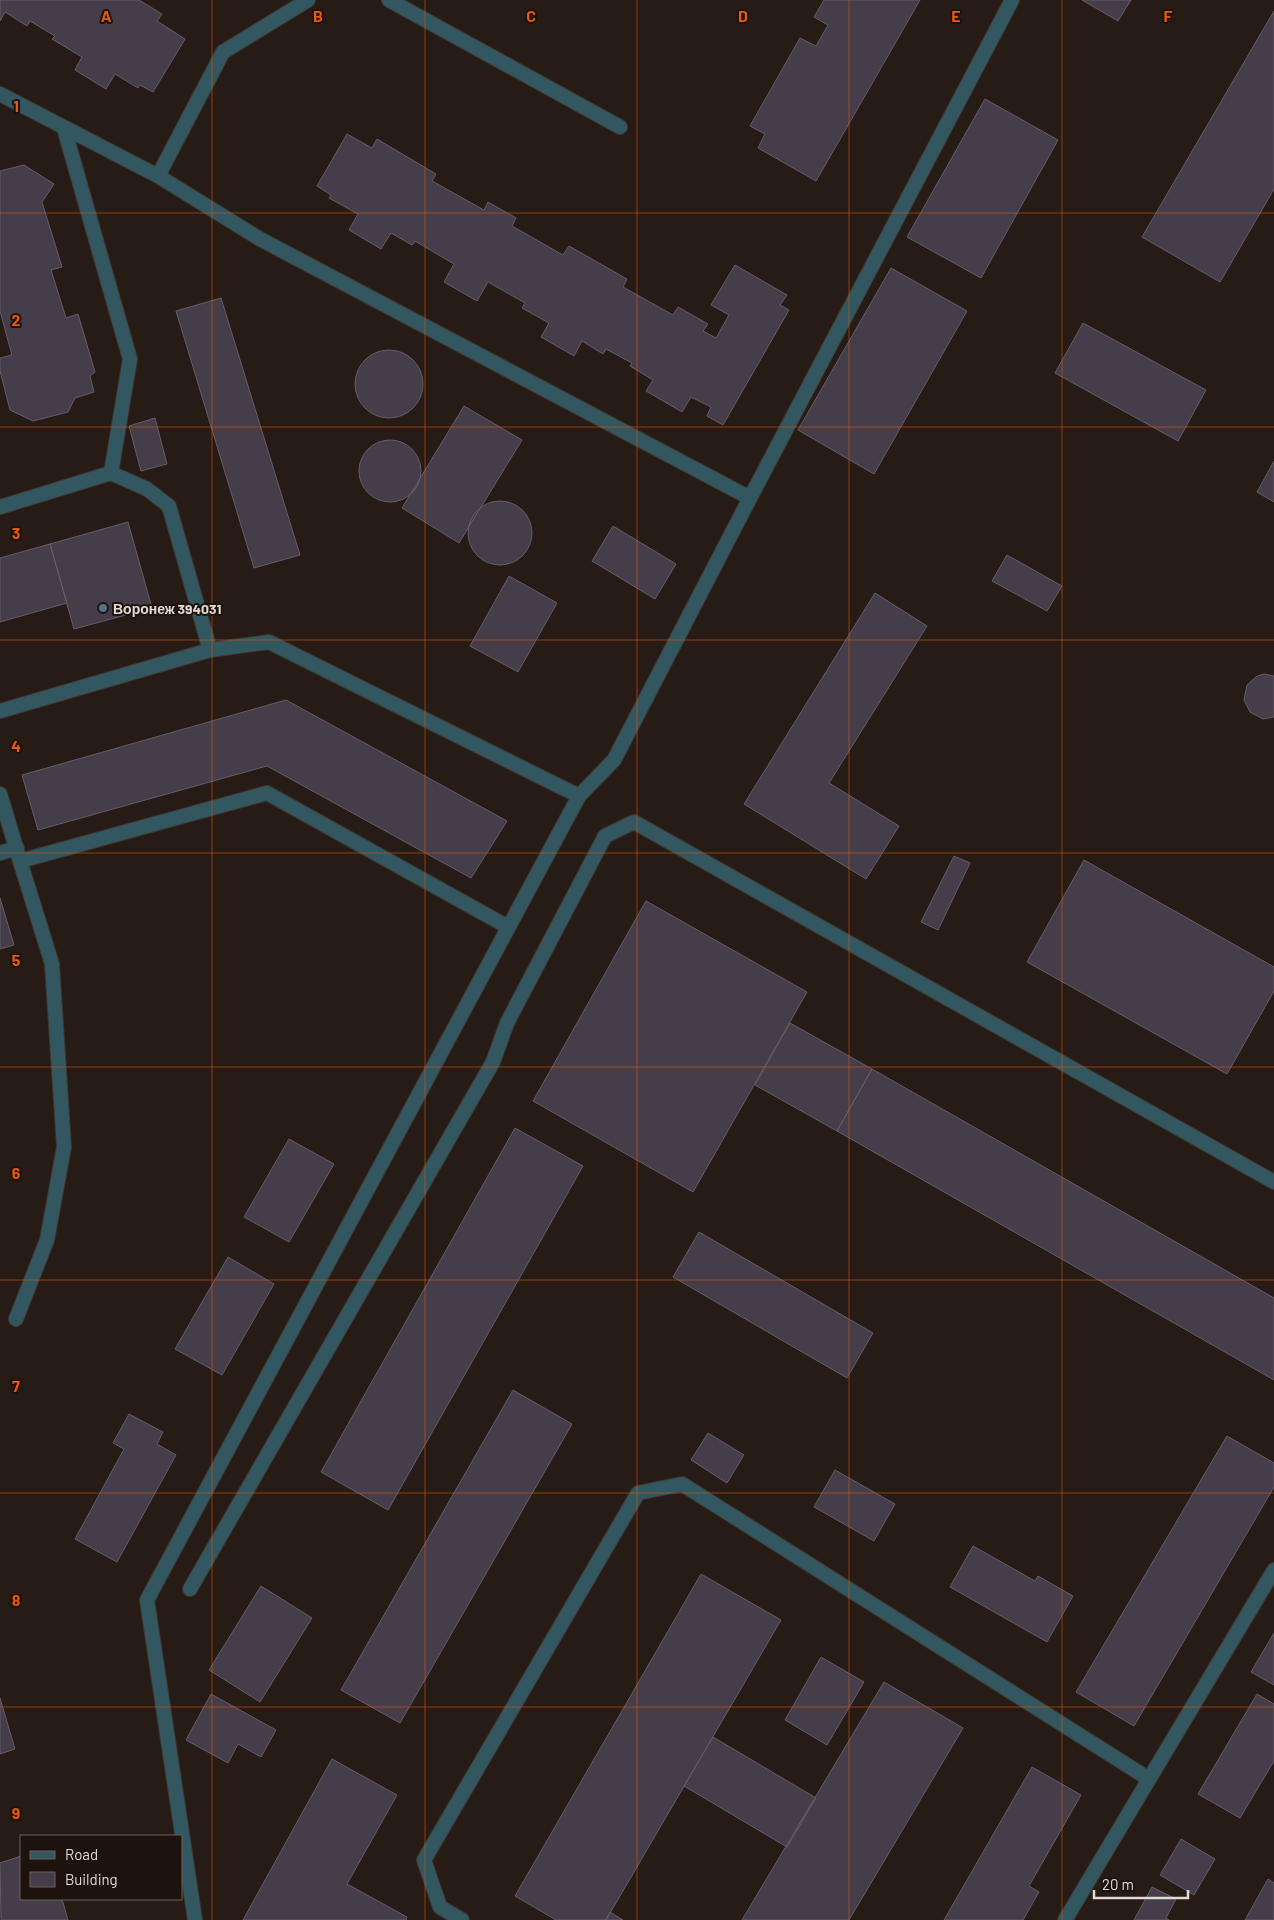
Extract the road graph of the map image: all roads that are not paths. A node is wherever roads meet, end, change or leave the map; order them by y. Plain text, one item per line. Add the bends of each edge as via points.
1 (308, 0) edge
2 (1012, 0) edge
3 (396, 2) edge
4 (0, 94) edge
5 (620, 127) dead end
6 (64, 128) junction
7 (158, 176) junction
8 (111, 472) junction
9 (750, 498) junction
10 (0, 507) edge
11 (210, 650) junction
12 (0, 711) edge
13 (0, 794) edge
14 (579, 796) junction
15 (0, 853) edge
16 (18, 855) junction
17 (508, 927) junction
18 (1274, 1182) edge
19 (16, 1319) dead end
20 (1274, 1570) edge
21 (190, 1589) dead end
22 (1149, 1779) junction
23 (195, 1920) edge
24 (462, 1920) edge
25 (1065, 1920) edge

1 - 7 street via 223,52
2 - 9 street
3 - 5 street
4 - 6 street
6 - 7 street
6 - 8 street via 130,359
7 - 9 street via 260,239
8 - 10 street
8 - 11 street via 147,489 169,506
9 - 14 street via 614,760
11 - 12 street
11 - 14 street via 269,642
13 - 16 street
14 - 17 street
15 - 16 street
16 - 17 street via 268,793
16 - 19 street via 52,964 64,1147 47,1240
17 - 23 street via 147,1600
18 - 21 street via 634,822 605,836 507,1023 493,1062
20 - 22 street
22 - 24 street via 682,1484 638,1493 424,1860 440,1907
22 - 25 street

